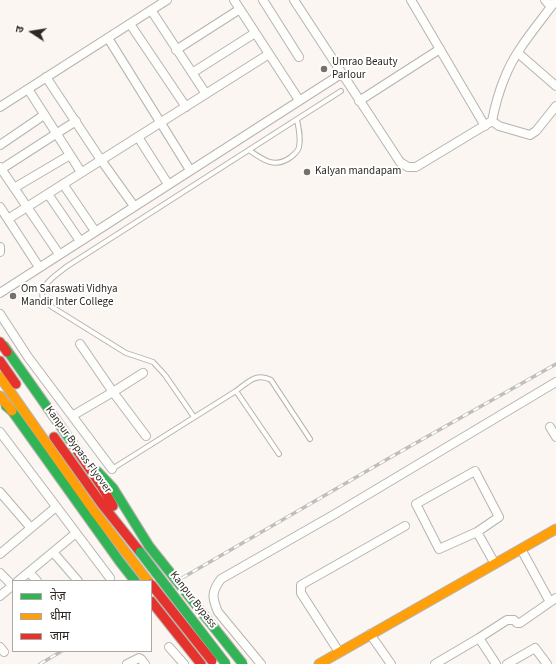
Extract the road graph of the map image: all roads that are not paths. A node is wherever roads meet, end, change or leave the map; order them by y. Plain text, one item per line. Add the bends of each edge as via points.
1 (167, 0) edge
2 (234, 0) edge
3 (263, 0) edge
4 (295, 0) edge
5 (411, 0) edge
6 (545, 0) edge
7 (556, 0) edge
8 (551, 8) junction
9 (240, 9) junction
10 (151, 10) junction
11 (130, 24) junction
12 (255, 33) junction
13 (108, 38) junction
14 (440, 49) junction
15 (176, 50) junction
16 (518, 52) junction
17 (269, 54) junction
18 (299, 57) dead end
19 (192, 73) junction
20 (341, 74) junction
21 (46, 77) junction
22 (556, 86) edge
23 (28, 89) junction
24 (341, 91) dead end
25 (206, 94) junction
26 (299, 100) junction
27 (359, 101) junction
28 (556, 106) edge
29 (0, 107) edge
30 (186, 107) junction
31 (44, 115) junction
32 (297, 120) junction
33 (76, 121) junction
34 (160, 123) junction
35 (488, 124) junction
36 (57, 134) junction
37 (138, 137) junction
38 (0, 145) edge
39 (249, 150) junction
40 (70, 155) junction
41 (101, 160) junction
42 (0, 169) edge
43 (190, 170) junction
44 (81, 172) junction
45 (63, 184) junction
46 (168, 184) junction
47 (14, 188) junction
48 (48, 194) junction
49 (134, 206) junction
50 (0, 207) edge
51 (26, 207) junction
52 (8, 219) junction
53 (95, 231) junction
54 (80, 241) junction
55 (0, 247) edge
56 (0, 252) edge
57 (59, 254) junction
58 (39, 267) junction
59 (0, 293) edge
60 (0, 314) edge
61 (0, 337) edge
62 (0, 342) edge
63 (80, 344) dead end
64 (8, 352) junction
65 (0, 360) edge
66 (143, 373) dead end
67 (0, 377) edge
68 (556, 382) edge
69 (21, 391) dead end
70 (236, 391) junction
71 (113, 392) junction
72 (0, 396) edge
73 (0, 402) edge
74 (12, 411) junction
75 (72, 416) junction
76 (194, 418) junction
77 (47, 427) dead end
78 (550, 427) dead end
79 (0, 432) edge
80 (146, 436) dead end
81 (556, 437) edge
82 (310, 439) dead end
83 (74, 446) junction
84 (279, 454) dead end
85 (54, 469) junction
86 (112, 469) joint
87 (0, 492) edge
88 (56, 507) junction
89 (94, 511) junction
90 (405, 526) dead end
91 (31, 528) junction
92 (556, 529) edge
93 (477, 532) junction
94 (76, 533) junction
95 (521, 549) junction
96 (53, 552) junction
97 (140, 552) junction
98 (0, 554) edge
99 (495, 564) junction
100 (0, 572) edge
101 (29, 572) junction
102 (110, 578) dead end
103 (19, 580) edge
104 (36, 580) edge
105 (77, 580) edge
106 (134, 580) edge
107 (147, 580) edge
108 (12, 585) edge
109 (152, 585) edge
110 (12, 587) edge
111 (0, 596) edge
112 (553, 600) edge
113 (152, 602) edge
114 (370, 634) junction
115 (479, 638) junction
116 (169, 648) dead end
117 (339, 652) junction
118 (444, 662) edge
119 (325, 663) edge
120 (127, 664) edge
121 (145, 664) edge
122 (184, 664) edge
123 (201, 664) edge
124 (214, 664) edge
125 (226, 664) edge
126 (243, 664) edge
127 (261, 664) edge
128 (391, 664) edge
129 (435, 664) edge
130 (496, 664) edge
131 (506, 664) edge
132 (547, 664) edge

1 - 10 street
2 - 9 street
3 - 18 street
4 - 20 street
5 - 14 street
6 - 8 street
7 - 8 street
8 - 16 street
9 - 12 street
9 - 15 street
10 - 11 street
10 - 15 street
11 - 13 street
11 - 30 street
12 - 17 street
12 - 19 street
13 - 21 street
13 - 34 street
14 - 27 street
14 - 35 street
15 - 19 street
16 - 22 street
16 - 35 street via 505,76
17 - 25 street
17 - 26 street
19 - 25 street
20 - 26 street
20 - 27 street
21 - 23 street
21 - 33 street
23 - 29 street
23 - 31 street
24 - 32 lane
25 - 30 street
26 - 43 street
27 - 35 street via 400,162 408,167 416,167
28 - 35 street via 530,135
30 - 34 street
31 - 36 street
31 - 38 street
32 - 39 lane
32 - 39 lane via 300,133 299,148 285,161 268,162
33 - 36 street
33 - 41 street
34 - 37 street
34 - 43 street
36 - 40 street
36 - 42 street
37 - 41 street
37 - 46 street
39 - 76 lane via 66,266 42,291 43,300 52,307 126,353 153,362 165,375
40 - 44 street
40 - 47 street
41 - 44 street
41 - 49 street
42 - 47 street
43 - 46 street
44 - 45 street
45 - 48 street
45 - 53 street
46 - 49 street
47 - 51 street
48 - 51 street
48 - 54 street
49 - 53 street
50 - 52 street
51 - 52 street
51 - 57 street
52 - 58 street
53 - 54 street
54 - 57 street
55 - 56 street
57 - 58 street
58 - 59 street
60 - 75 street
61 - 64 main road
62 - 64 main road
63 - 71 street
64 - 83 main road
65 - 69 main road
66 - 71 street
67 - 89 main road, Kanpur Bypass Flyover
68 - 127 street via 221,579 213,595 218,612
70 - 76 lane
70 - 82 lane via 254,378 265,376 271,380
70 - 84 lane
71 - 75 street
71 - 80 street
72 - 74 main road
73 - 74 main road
74 - 85 main road
75 - 86 street
76 - 86 lane
77 - 97 main road, Kanpur Bypass Flyover via 101,503
78 - 81 street
79 - 88 street
83 - 97 main road via 102,487
83 - 126 main road, bridge via 113,488 149,546
85 - 89 main road
85 - 106 main road
87 - 91 street
88 - 91 street
88 - 94 street
89 - 107 main road
90 - 117 street via 301,585 301,593
91 - 98 street
92 - 95 main road
93 - 93 street via 439,549 416,504 475,471 499,517
93 - 99 street
94 - 96 street
94 - 102 street
95 - 99 main road
95 - 112 street
96 - 101 street
96 - 105 street
97 - 125 main road, Kanpur Bypass, bridge
99 - 114 main road
100 - 108 street
101 - 103 street
101 - 104 street
109 - 124 main road, Kanpur Bypass, bridge
110 - 111 street
112 - 115 street via 520,623 507,620
113 - 123 main road
114 - 117 main road
114 - 128 street
115 - 118 street
115 - 130 street
116 - 122 street
117 - 119 main road
118 - 129 street
120 - 121 street via 139,658
131 - 132 street via 535,648

